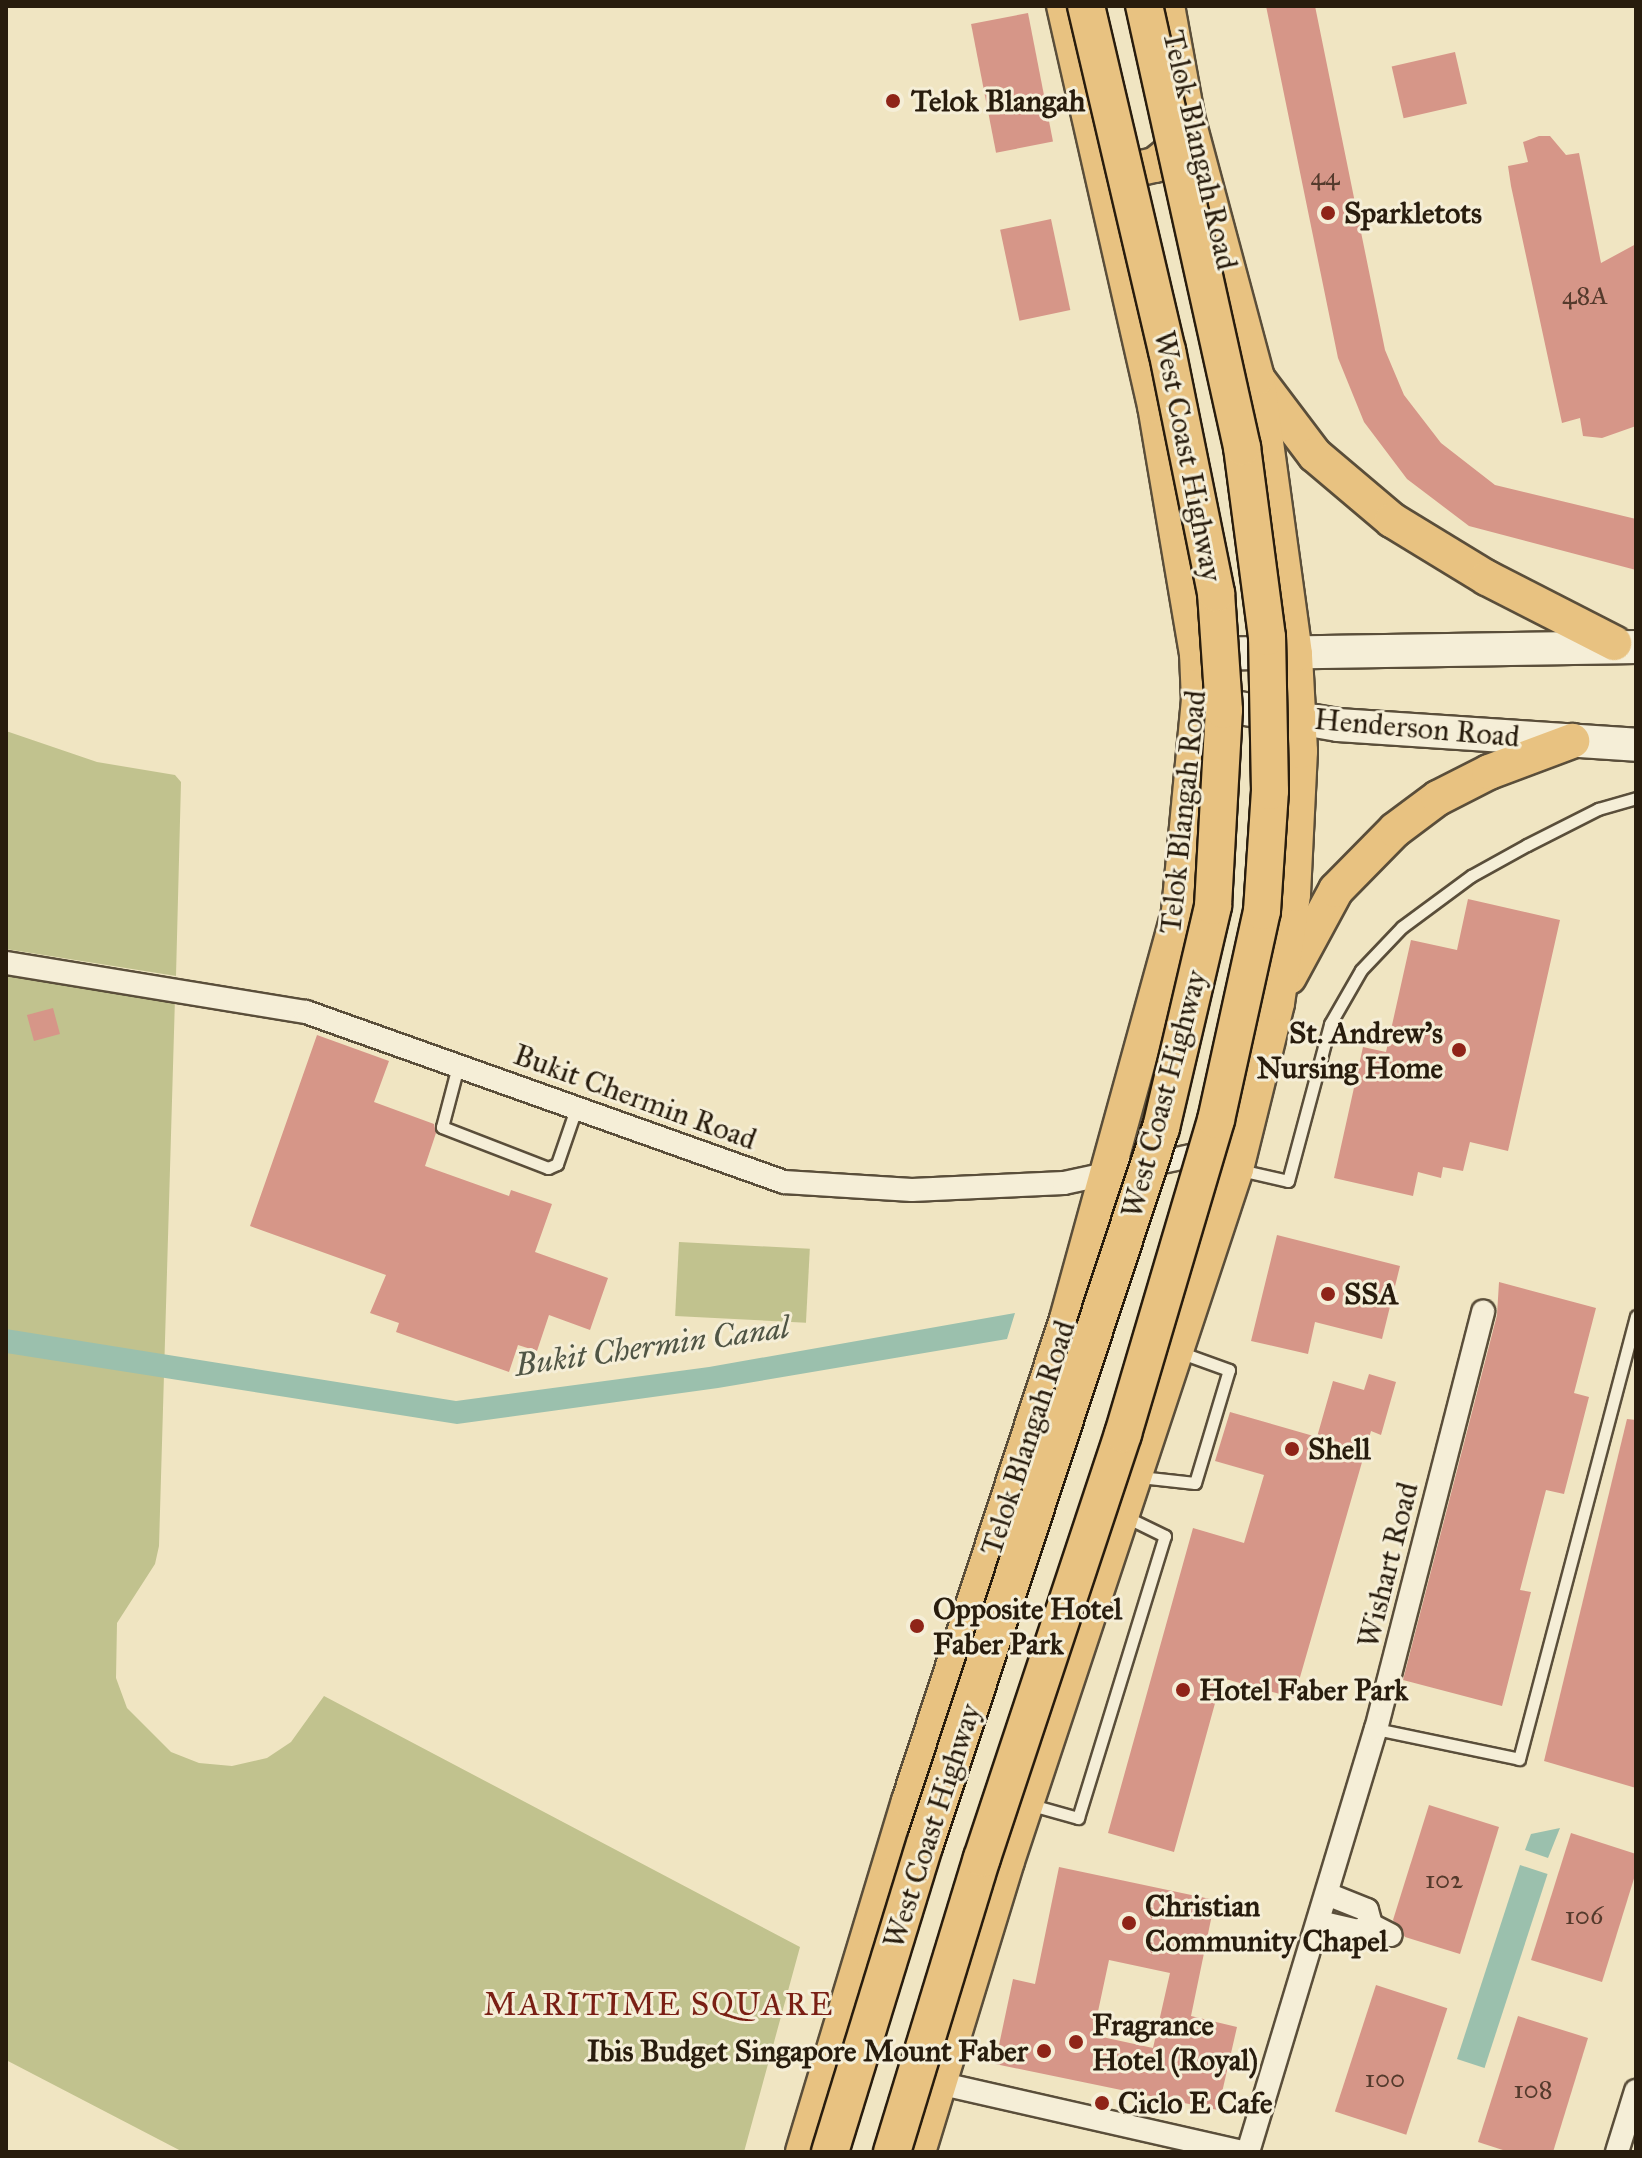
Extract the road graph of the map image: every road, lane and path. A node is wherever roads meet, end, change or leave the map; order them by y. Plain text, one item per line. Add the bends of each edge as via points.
1 (1064, 6) edge
2 (1086, 6) edge
3 (1144, 6) edge
4 (1167, 6) edge
5 (1188, 121) junction
6 (1101, 163) junction
7 (1257, 378) junction
8 (1625, 645) edge
9 (1197, 654) junction
10 (1295, 654) junction
11 (1199, 701) junction
12 (1299, 718) junction
13 (1572, 741) junction
14 (1636, 745) edge
15 (1636, 798) edge
16 (6, 963) edge
17 (1277, 1003) junction
18 (458, 1066) junction
19 (577, 1106) junction
20 (1247, 1129) junction
21 (1236, 1169) junction
22 (1108, 1174) junction
23 (1483, 1312) dead end
24 (1636, 1316) edge
25 (1178, 1351) junction
26 (1136, 1476) junction
27 (1122, 1514) junction
28 (1376, 1729) junction
29 (1026, 1804) junction
30 (890, 1876) junction
31 (1327, 1894) junction
32 (1319, 1922) junction
33 (938, 2083) junction
34 (1636, 2091) edge
35 (803, 2152) edge
36 (830, 2152) edge
37 (839, 2152) edge
38 (892, 2152) edge
39 (918, 2152) edge
40 (1241, 2152) edge
41 (1248, 2152) edge
42 (1617, 2152) edge

1 - 6 main road, Telok Blangah Road
2 - 36 highway, West Coast Highway, bridge via 1167,351 1216,593 1224,710 1213,906 1161,1128 925,1844
3 - 38 highway, West Coast Highway, bridge via 1242,447 1265,621 1270,791 1262,911 1216,1120 1123,1434 982,1858
4 - 5 main road, Telok Blangah Road
5 - 6 main road via 1177,147 1155,165 1128,171
5 - 7 main road, Telok Blangah Road
6 - 9 main road, Telok Blangah Road via 1155,406
7 - 8 main road via 1315,455 1392,520 1487,578
7 - 10 main road, Telok Blangah Road
8 - 10 main road
9 - 10 main road
9 - 11 main road, Telok Blangah Road
10 - 12 main road, Telok Blangah Road
11 - 12 main road, Henderson Road
11 - 22 main road, Telok Blangah Road via 1179,911
12 - 13 main road, Henderson Road
12 - 17 main road, Telok Blangah Road via 1293,894
13 - 14 main road, Henderson Road
13 - 17 main road via 1489,772 1438,798 1395,830 1336,890
15 - 21 lane via 1598,809 1527,845 1471,876 1402,927 1361,970 1330,1024 1288,1181
16 - 18 street, Bukit Chermin Road via 306,1012
17 - 20 main road, Telok Blangah Road
18 - 19 street, Bukit Chermin Road
18 - 19 lane via 442,1127 548,1168 557,1164
19 - 22 street, Bukit Chermin Road via 784,1182 912,1190 1064,1183
20 - 21 main road, Telok Blangah Road
20 - 22 street, Bukit Chermin Road via 1224,1147 1198,1157
21 - 25 main road, Telok Blangah Road
22 - 30 main road, Telok Blangah Road via 1010,1500 909,1801
23 - 28 street, Wishart Road
24 - 28 lane via 1519,1759
25 - 26 main road, Telok Blangah Road
25 - 26 lane via 1229,1370 1195,1483
26 - 27 main road, Telok Blangah Road
27 - 29 main road, Telok Blangah Road
27 - 29 lane via 1165,1536 1078,1818
28 - 31 street, Wishart Road
29 - 33 main road, Telok Blangah Road
30 - 35 main road, Telok Blangah Road
30 - 37 highway
31 - 32 street, Wishart Road
31 - 32 street via 1367,1910 1381,1930
32 - 41 street, Wishart Road
33 - 39 main road, Telok Blangah Road
33 - 40 street
34 - 42 street

